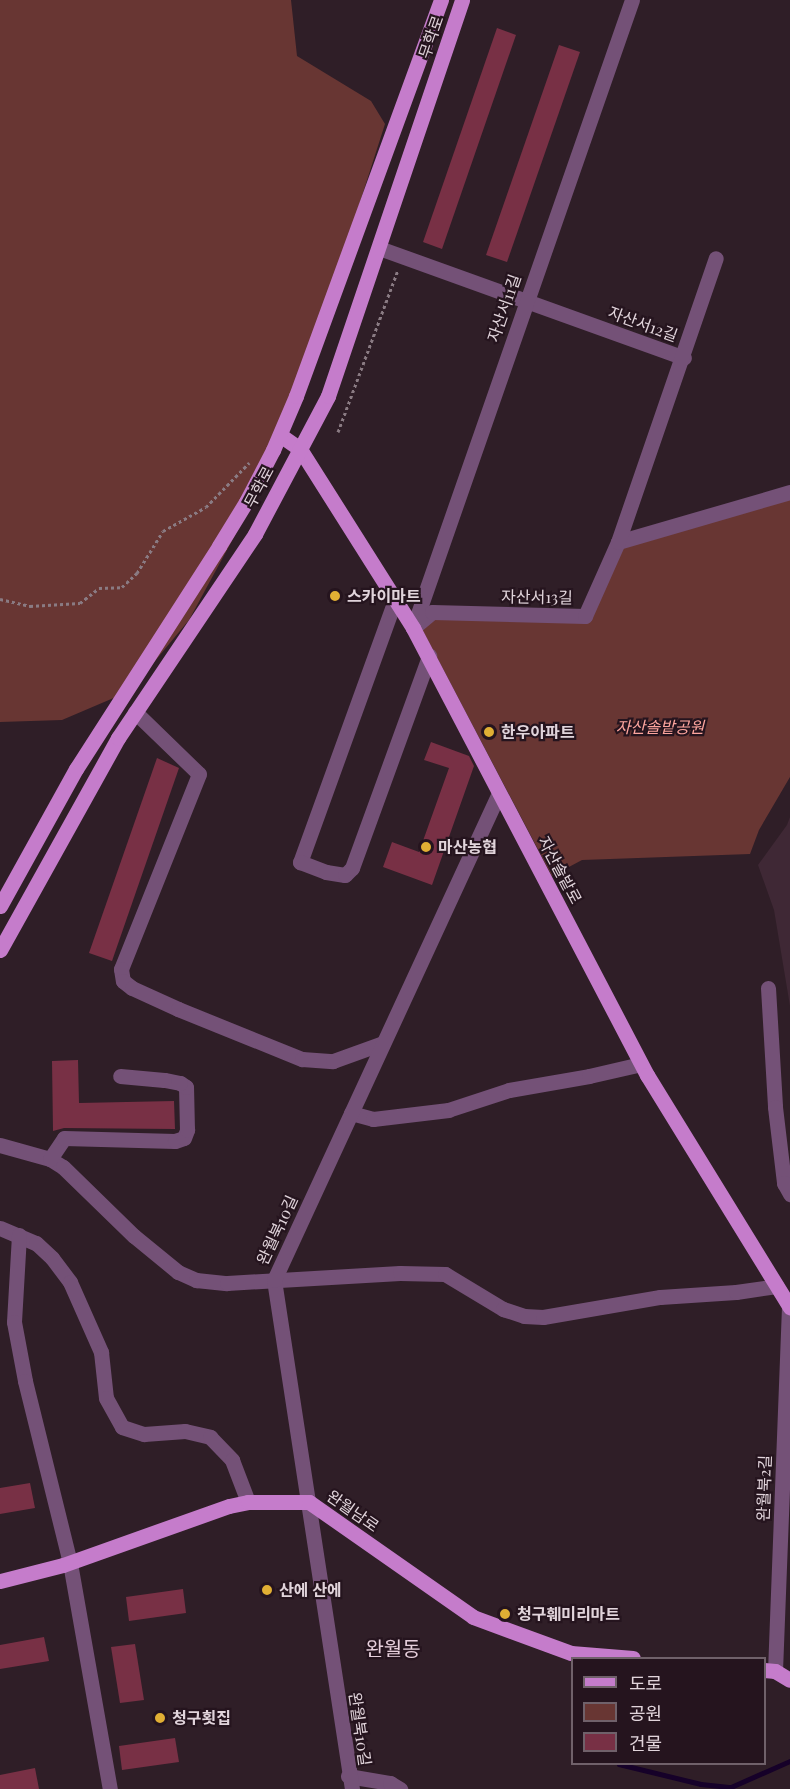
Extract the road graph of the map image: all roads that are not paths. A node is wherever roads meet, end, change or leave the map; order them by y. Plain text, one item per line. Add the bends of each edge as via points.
1 (441, 0) edge
2 (462, 0) edge
3 (632, 0) edge
4 (379, 248) junction
5 (716, 258) dead end
6 (525, 302) junction
7 (684, 358) junction
8 (280, 435) junction
9 (300, 449) junction
10 (790, 492) edge
11 (618, 542) junction
12 (395, 600) junction
13 (413, 628) junction
14 (429, 656) junction
15 (135, 712) junction
16 (499, 793) junction
17 (0, 906) edge
18 (0, 950) edge
19 (768, 988) dead end
20 (383, 1043) junction
21 (641, 1064) junction
22 (120, 1076) dead end
23 (351, 1113) junction
24 (0, 1145) edge
25 (50, 1159) junction
26 (790, 1194) edge
27 (0, 1228) edge
28 (19, 1235) junction
29 (274, 1280) junction
30 (777, 1286) junction
31 (790, 1307) edge
32 (309, 1502) junction
33 (248, 1503) junction
34 (70, 1563) junction
35 (0, 1581) edge
36 (613, 1657) edge
37 (776, 1671) edge
38 (790, 1680) edge
39 (350, 1783) edge
40 (110, 1789) edge
41 (400, 1789) edge

1 - 8 main road, 무학로
2 - 4 main road, 무학로
3 - 6 street, 자산서11길
4 - 6 street, 자산서12길
4 - 9 main road, 무학로 via 328,396
5 - 7 street, 자산서12길
6 - 7 street, 자산서12길
6 - 13 street, 자산서11길
7 - 11 street, 자산서13길
8 - 9 main road
8 - 17 main road, 무학로 via 246,502 71,778
9 - 12 main road, 자산솔밭로
9 - 15 main road, 무학로 via 255,534
10 - 11 street
11 - 13 street, 자산서13길 via 585,616 432,612
12 - 13 main road, 자산솔밭로
12 - 14 street via 300,862 345,875 352,868
13 - 14 main road, 자산솔밭로
14 - 16 main road, 자산솔밭로
15 - 18 main road, 무학로
15 - 20 street via 200,774 121,969 123,981 178,1009 302,1059 333,1061
16 - 20 street, 완월북10길
16 - 21 main road, 자산솔밭로
19 - 26 street via 775,1107 784,1184
20 - 23 street, 완월북10길
21 - 23 street via 509,1090 448,1110 373,1119
21 - 30 main road, 자산솔밭로
22 - 25 street via 164,1080 186,1087 184,1138 64,1138
23 - 29 street, 완월북10길
24 - 25 street
25 - 29 street via 178,1272 212,1282
27 - 28 street
28 - 33 street via 52,1257 70,1282 101,1352 106,1398 122,1427 144,1434 185,1431 210,1437 232,1460
28 - 34 street via 14,1322
29 - 30 street via 412,1272 445,1274 503,1309 543,1317 660,1297
29 - 32 street, 완월북10길
30 - 31 main road, 자산솔밭로
31 - 37 street, 완월북2길
32 - 33 main road, 완월남로
32 - 36 main road, 완월남로 via 473,1617 572,1653
32 - 39 street, 완월북10길
33 - 34 main road, 완월남로
34 - 35 main road, 완월남로
34 - 40 street
37 - 38 main road
39 - 41 street via 390,1783

